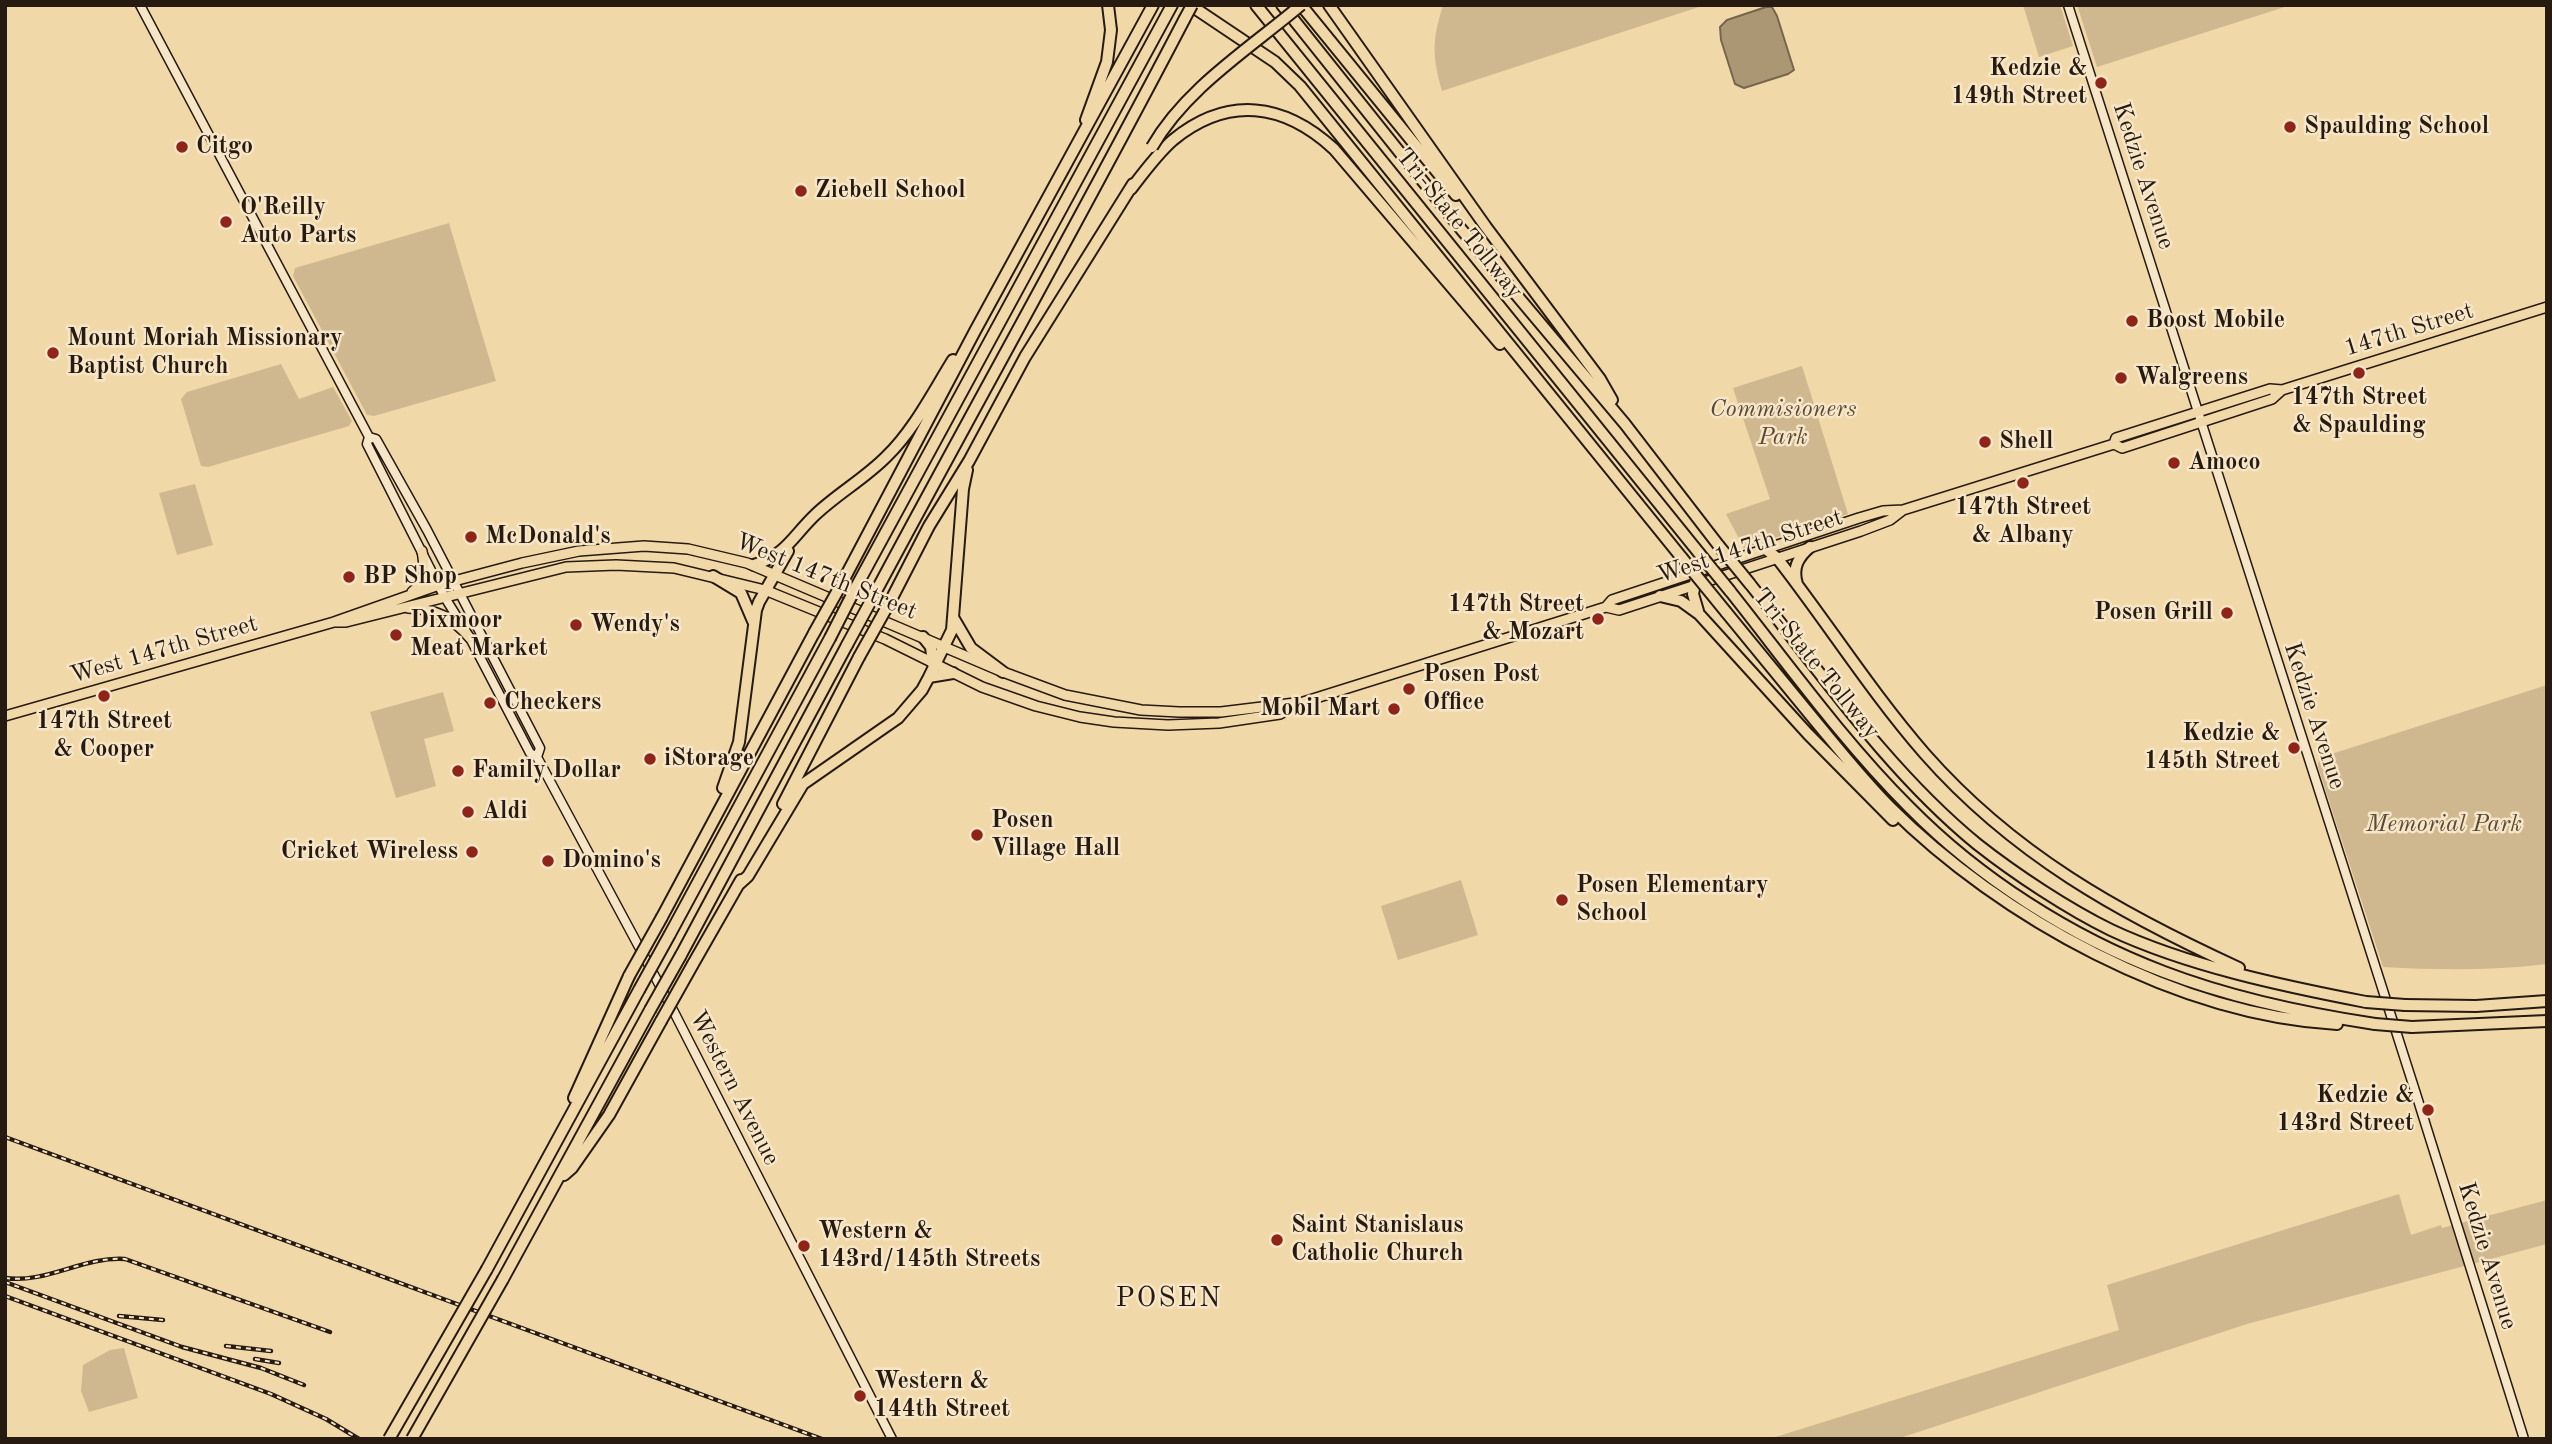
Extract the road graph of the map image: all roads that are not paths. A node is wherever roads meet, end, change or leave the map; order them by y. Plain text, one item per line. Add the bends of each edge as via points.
1 (140, 5) edge
2 (1108, 5) edge
3 (1153, 5) edge
4 (1191, 5) edge
5 (1256, 5) edge
6 (1282, 5) edge
7 (1301, 5) edge
8 (1329, 5) edge
9 (2068, 5) edge
10 (1171, 8) edge
11 (1083, 134) junction
12 (1156, 150) junction
13 (1486, 227) junction
14 (2547, 307) edge
15 (958, 358) junction
16 (2282, 390) junction
17 (1564, 412) junction
18 (2197, 412) junction
19 (2200, 422) junction
20 (1625, 424) junction
21 (369, 437) junction
22 (2114, 444) junction
23 (969, 461) junction
24 (1903, 510) junction
25 (794, 539) junction
26 (1810, 547) junction
27 (1767, 550) junction
28 (422, 551) junction
29 (1777, 558) junction
30 (754, 565) junction
31 (775, 573) junction
32 (1697, 573) junction
33 (713, 576) junction
34 (454, 582) junction
35 (439, 585) junction
36 (1694, 586) junction
37 (1799, 586) junction
38 (765, 590) junction
39 (459, 592) junction
40 (444, 596) junction
41 (1660, 596) junction
42 (395, 605) junction
43 (1606, 607) junction
44 (1699, 614) junction
45 (954, 619) junction
46 (754, 625) junction
47 (923, 637) junction
48 (470, 638) junction
49 (943, 646) junction
50 (933, 664) junction
51 (1003, 672) junction
52 (953, 673) junction
53 (929, 677) junction
54 (1300, 703) junction
55 (5, 716) edge
56 (537, 757) junction
57 (717, 811) junction
58 (1951, 862) junction
59 (738, 885) junction
60 (2280, 986) junction
61 (2547, 1001) edge
62 (2547, 1021) edge
63 (2375, 1024) junction
64 (564, 1128) junction
65 (556, 1182) junction
66 (389, 1439) edge
67 (412, 1439) edge
68 (892, 1439) edge
69 (2524, 1439) edge

1 - 21 main road
2 - 11 highway via 1107,62
3 - 11 highway
4 - 17 highway via 1268,57 1300,86
4 - 65 highway, bridge via 1084,211 1006,347
5 - 63 highway, Tri-State Tollway, bridge via 1857,749 1909,807 1961,855 2035,907 2164,972 2247,999
6 - 20 highway, Tri-State Tollway
7 - 12 highway, bridge via 1190,97 1162,130
7 - 13 highway
8 - 13 highway
9 - 18 main road, Kedzie Avenue
10 - 64 highway, bridge
11 - 15 highway
12 - 17 highway via 1196,125 1242,110 1268,111 1311,129 1334,149 1543,394
12 - 23 highway via 1025,357
13 - 20 highway via 1600,379
14 - 16 main road, 147th Street
15 - 25 highway via 897,445 815,515
15 - 57 highway, bridge
16 - 18 main road, 147th Street via 2270,388
16 - 19 main road, 147th Street via 2272,399
17 - 58 highway, bridge via 1873,789
18 - 19 main road, Kedzie Avenue
18 - 22 main road, West 147th Street via 2116,438
19 - 22 main road, West 147th Street via 2122,448
19 - 69 main road, Kedzie Avenue
20 - 60 highway, Tri-State Tollway, bridge via 1875,740 1978,844 2112,930
21 - 28 main road, Western Avenue via 367,444
21 - 34 main road, Western Avenue via 376,439
22 - 24 main road, West 147th Street
23 - 45 highway
23 - 59 highway, bridge via 929,526
24 - 26 main road, West 147th Street via 1890,520
24 - 27 main road, West 147th Street via 1883,511
25 - 30 highway via 773,559
25 - 31 highway
26 - 29 main road, West 147th Street
26 - 37 highway via 1796,567
27 - 29 highway
27 - 32 main road, West 147th Street
28 - 35 main road, Western Avenue
28 - 42 main road via 422,582
29 - 36 main road, West 147th Street
29 - 37 highway
30 - 31 main road, West 147th Street
30 - 34 main road, West 147th Street via 688,549 607,547
31 - 38 highway
31 - 47 main road, West 147th Street
32 - 36 highway
32 - 43 main road, West 147th Street via 1612,600
33 - 38 main road, West 147th Street
33 - 39 main road, West 147th Street via 674,568 592,565
33 - 46 highway via 741,593
34 - 35 main road, West 147th Street
34 - 39 main road, Western Avenue
35 - 40 main road, Western Avenue
35 - 42 main road, West 147th Street
36 - 41 main road, West 147th Street
36 - 44 highway
37 - 60 highway via 1926,755 2011,836 2058,871 2156,930
38 - 46 highway
38 - 50 main road, West 147th Street via 885,639
39 - 40 main road, West 147th Street
39 - 56 main road, Western Avenue via 540,748
40 - 42 main road, West 147th Street
40 - 48 main road, Western Avenue
41 - 43 main road, West 147th Street via 1619,610
41 - 44 highway via 1684,602
42 - 48 main road via 439,612
42 - 55 main road, West 147th Street
43 - 54 main road, West 147th Street
44 - 58 highway via 1879,807 1935,855
45 - 49 highway
45 - 51 highway via 971,648
46 - 57 highway via 739,741
47 - 49 main road, West 147th Street
47 - 50 highway via 931,647
48 - 56 main road, Western Avenue via 530,753
49 - 50 highway
49 - 51 main road, West 147th Street
50 - 52 main road, West 147th Street
50 - 53 highway
51 - 54 main road, West 147th Street via 1065,695 1141,710 1220,712
52 - 53 highway
52 - 54 main road, West 147th Street via 1035,706 1114,722 1219,723 1280,714
53 - 59 highway via 898,718 803,783 748,876
56 - 68 main road, Western Avenue via 674,1012
57 - 64 highway, bridge via 629,976 575,1093
58 - 63 highway via 2067,939 2171,986 2290,1019
59 - 65 highway, bridge via 609,1115 572,1168
60 - 61 highway, Tri-State Tollway, bridge via 2405,1005
62 - 63 highway, Tri-State Tollway, bridge via 2412,1027
64 - 66 highway, bridge
65 - 67 highway, bridge

